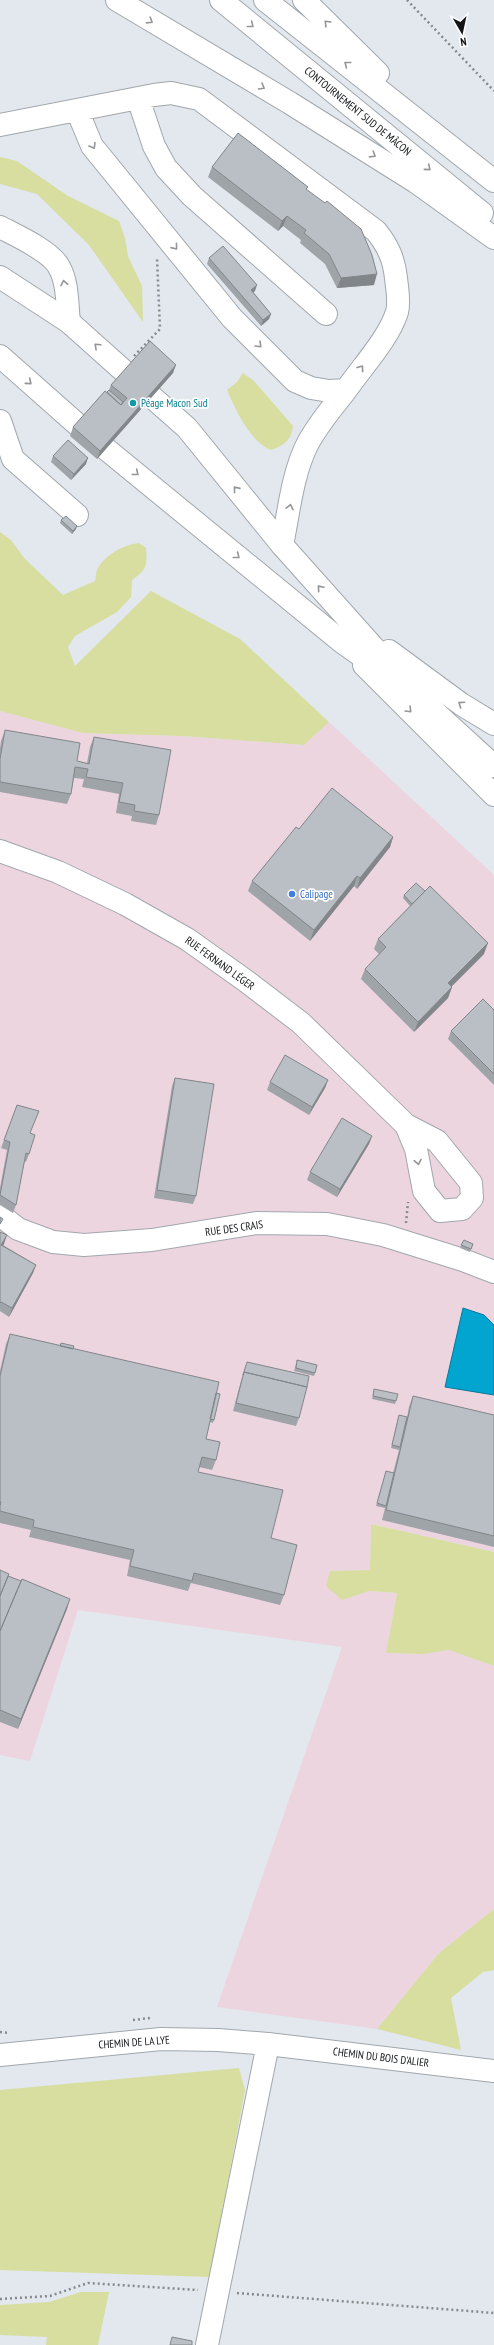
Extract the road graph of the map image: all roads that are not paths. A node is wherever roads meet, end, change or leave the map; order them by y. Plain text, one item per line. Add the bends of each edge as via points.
1 (117, 0) edge
2 (221, 0) edge
3 (266, 0) edge
4 (304, 0) edge
5 (138, 98) junction
6 (77, 110) junction
7 (0, 125) edge
8 (466, 158) junction
9 (494, 180) edge
10 (494, 223) edge
11 (0, 227) edge
12 (494, 238) edge
13 (0, 276) edge
14 (326, 314) dead end
15 (69, 322) junction
16 (3, 365) edge
17 (124, 371) edge
18 (346, 390) junction
19 (152, 397) edge
20 (0, 421) edge
21 (79, 426) edge
22 (106, 449) edge
23 (77, 515) dead end
24 (282, 545) junction
25 (346, 617) junction
26 (342, 642) junction
27 (416, 695) junction
28 (494, 724) edge
29 (494, 766) edge
30 (494, 795) edge
31 (0, 851) edge
32 (406, 1125) dead end
33 (0, 1215) edge
34 (494, 1272) edge
35 (268, 2044) junction
36 (0, 2055) edge
37 (494, 2071) edge
38 (207, 2345) edge

1 -> 12 main road via 410,178
2 -> 10 main road, CONTOURNEMENT SUD DE MÂCON
8 -> 3 main road
8 -> 4 main road
5 - 6 main road
5 - 14 main road via 154,146 166,168 192,196
18 -> 5 main road via 390,328 397,311 396,271 386,243 376,231 199,99 171,93
6 - 7 main road
6 -> 18 main road via 92,146 232,318 295,381 311,388
8 - 9 main road
15 -> 11 main road via 65,282 59,266 52,258
13 - 15 main road
17 -> 15 main road
16 -> 21 main road
24 -> 18 main road via 297,468 308,443
24 -> 19 main road via 187,428
20 - 23 main road via 9,451 16,463
22 -> 26 main road
25 -> 24 main road
25 - 27 main road
28 -> 25 main road via 461,704
26 - 27 main road
26 -> 30 main road
27 - 29 main road
31 - 32 main road, RUE FERNAND LÉGER via 58,872 119,901 187,939 301,1023 376,1105
33 - 34 main road, RUE DES CRAIS via 18,1229 53,1242 84,1245 152,1240 256,1223 327,1224 403,1242
35 - 36 main road, CHEMIN DE LA LYE via 161,2039
35 - 37 main road, CHEMIN DU BOIS D'ALIER
35 - 38 main road

